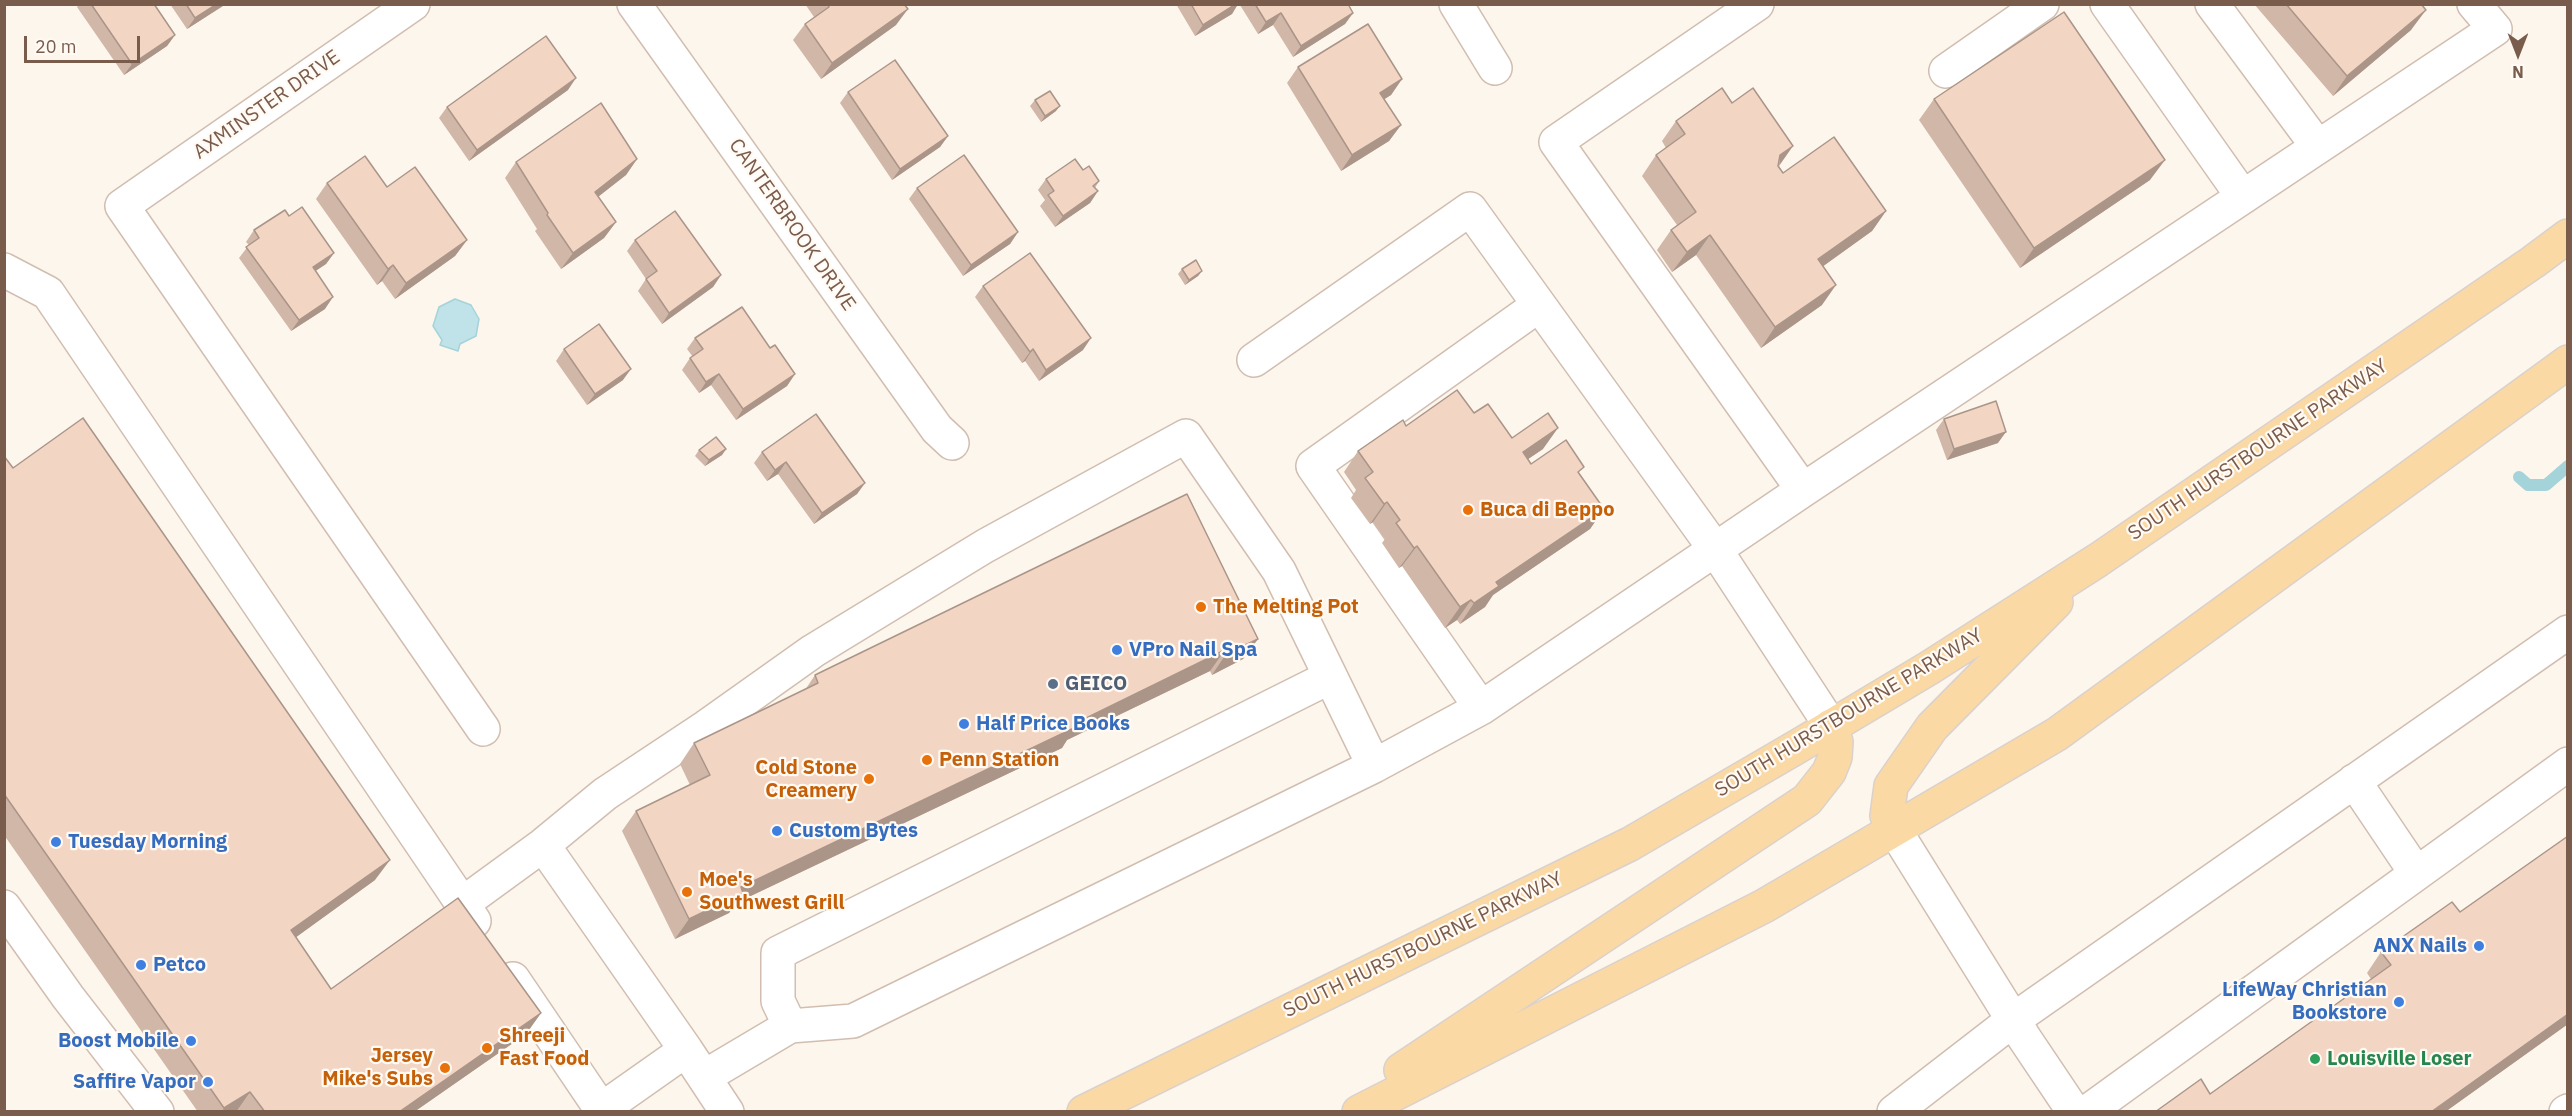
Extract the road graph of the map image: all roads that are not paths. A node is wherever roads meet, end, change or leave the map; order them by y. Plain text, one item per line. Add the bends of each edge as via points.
1 (413, 4) edge
2 (634, 4) edge
3 (1456, 4) edge
4 (1756, 4) edge
5 (2042, 4) edge
6 (2107, 4) edge
7 (2212, 4) edge
8 (2474, 4) edge
9 (1495, 68) dead end
10 (1946, 71) dead end
11 (2318, 147) junction
12 (2243, 197) junction
13 (2568, 236) edge
14 (4, 270) edge
15 (1539, 305) junction
16 (1254, 360) dead end
17 (2568, 362) edge
18 (952, 443) dead end
19 (1803, 490) junction
20 (1715, 549) junction
21 (2098, 560) junction
22 (2568, 632) edge
23 (1330, 676) junction
24 (1481, 708) junction
25 (1831, 726) junction
26 (483, 729) dead end
27 (2568, 764) edge
28 (1374, 766) junction
29 (2354, 781) junction
30 (1894, 829) junction
31 (543, 845) junction
32 (2416, 873) junction
33 (462, 904) junction
34 (4, 907) edge
35 (2013, 1020) junction
36 (790, 1026) junction
37 (686, 1050) junction
38 (704, 1077) junction
39 (599, 1110) edge
40 (157, 1112) edge
41 (727, 1112) edge
42 (1084, 1112) edge
43 (1339, 1112) edge
44 (1359, 1112) edge
45 (1894, 1112) edge
46 (2074, 1112) edge
47 (2087, 1112) edge

1 - 26 street, AXMINSTER DRIVE via 122,206
2 - 18 street, CANTERBROOK DRIVE via 937,429
3 - 9 street
4 - 19 street via 1556,142
5 - 10 street
6 - 12 street
7 - 11 street
8 - 11 street via 2495,29
11 - 12 street
12 - 19 street
13 - 21 main road, SOUTH HURSTBOURNE PARKWAY
14 - 33 street via 48,293
15 - 16 street via 1470,209
15 - 20 street
15 - 24 street via 1313,466
17 - 30 main road via 2057,734
19 - 20 street
20 - 24 street
20 - 25 street
21 - 25 main road, SOUTH HURSTBOURNE PARKWAY
21 - 30 main road via 1932,727 1891,786 1887,816
22 - 29 street
23 - 28 street
23 - 31 street via 1279,571 1186,436 985,546 813,651 605,794
23 - 36 street via 778,953 778,1001
24 - 28 street
25 - 42 main road, SOUTH HURSTBOURNE PARKWAY via 1630,844
25 - 43 main road via 1835,757 1829,772 1807,800
27 - 32 street
28 - 36 street via 853,1022
29 - 32 street
29 - 35 street
30 - 35 street
30 - 44 main road via 1764,906
31 - 33 street
31 - 37 street
32 - 47 street
33 - 39 street
34 - 40 street
35 - 45 street
35 - 46 street
36 - 38 street
37 - 38 street
37 - 39 street
38 - 41 street

